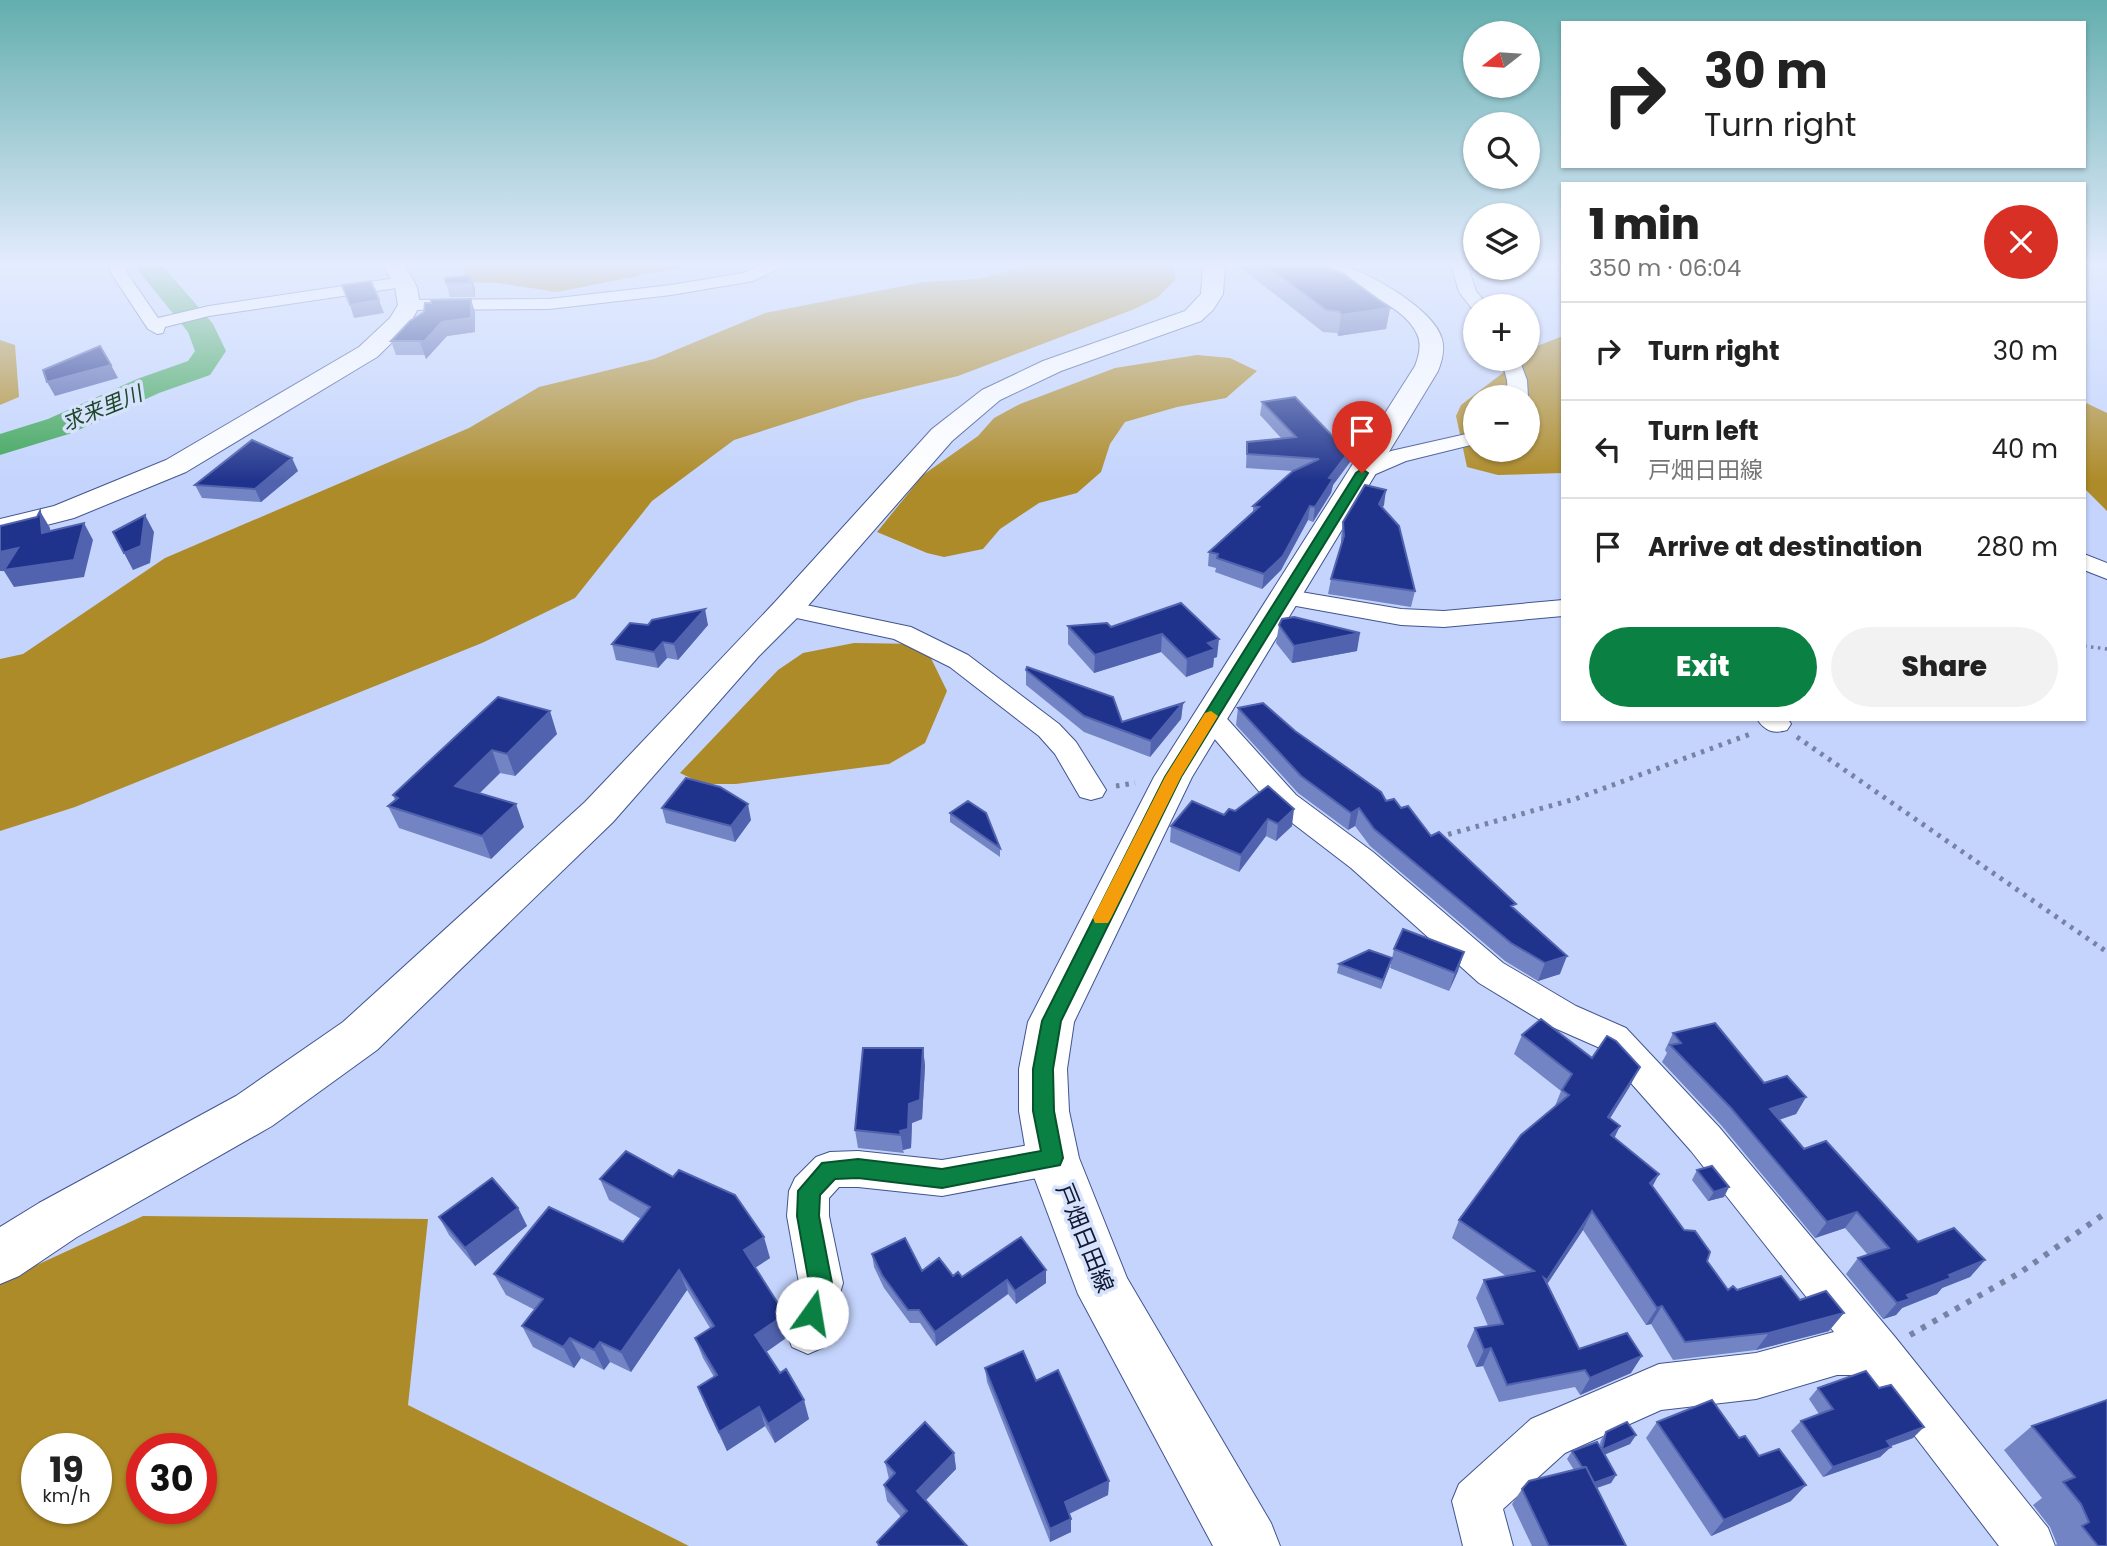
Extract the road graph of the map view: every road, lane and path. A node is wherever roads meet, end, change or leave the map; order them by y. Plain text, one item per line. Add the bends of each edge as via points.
1 (385, 336) edge
2 (1136, 336) edge
3 (1429, 336) edge
4 (1463, 441) edge
5 (1362, 473) junction
6 (0, 528) edge
7 (2086, 562) edge
8 (2107, 572) edge
9 (1283, 597) junction
10 (1561, 608) edge
11 (787, 609) junction
12 (2086, 646) edge
13 (2107, 649) edge
14 (1210, 717) junction
15 (1774, 721) edge
16 (1173, 777) junction
17 (1091, 790) joint
18 (1433, 839) edge
19 (2107, 952) edge
20 (1053, 1158) junction
21 (2107, 1212) edge
22 (0, 1258) edge
23 (808, 1332) dead end
24 (1879, 1353) junction
25 (1248, 1546) edge
26 (1488, 1546) edge
27 (2030, 1546) edge

1 - 6 street via 368,352 176,466 76,508
2 - 11 street via 1052,366 991,396 952,427
3 - 5 street, 戸畑日田線 via 1432,354 1426,371
4 - 5 street via 1399,456
5 - 9 street, 戸畑日田線
7 - 8 street
9 - 10 street via 1401,617 1444,619
9 - 14 street, 戸畑日田線
11 - 17 street via 902,633 958,661 1049,730
11 - 22 street via 599,812 360,1036 254,1111 58,1220
12 - 13 path
14 - 16 street, 戸畑日田線
14 - 24 street via 1285,802 1362,860 1492,973 1563,1016 1613,1038 1671,1098
15 - 18 path via 1575,799
15 - 19 path
16 - 17 path
16 - 20 street, 戸畑日田線 via 1051,1021 1043,1083
20 - 23 street via 942,1178 830,1170 809,1191 808,1216 821,1283
20 - 25 street, 戸畑日田線 via 1106,1294
21 - 24 path via 2021,1272
24 - 26 street via 1837,1353 1756,1376 1660,1387 1548,1436 1476,1501
24 - 27 street

